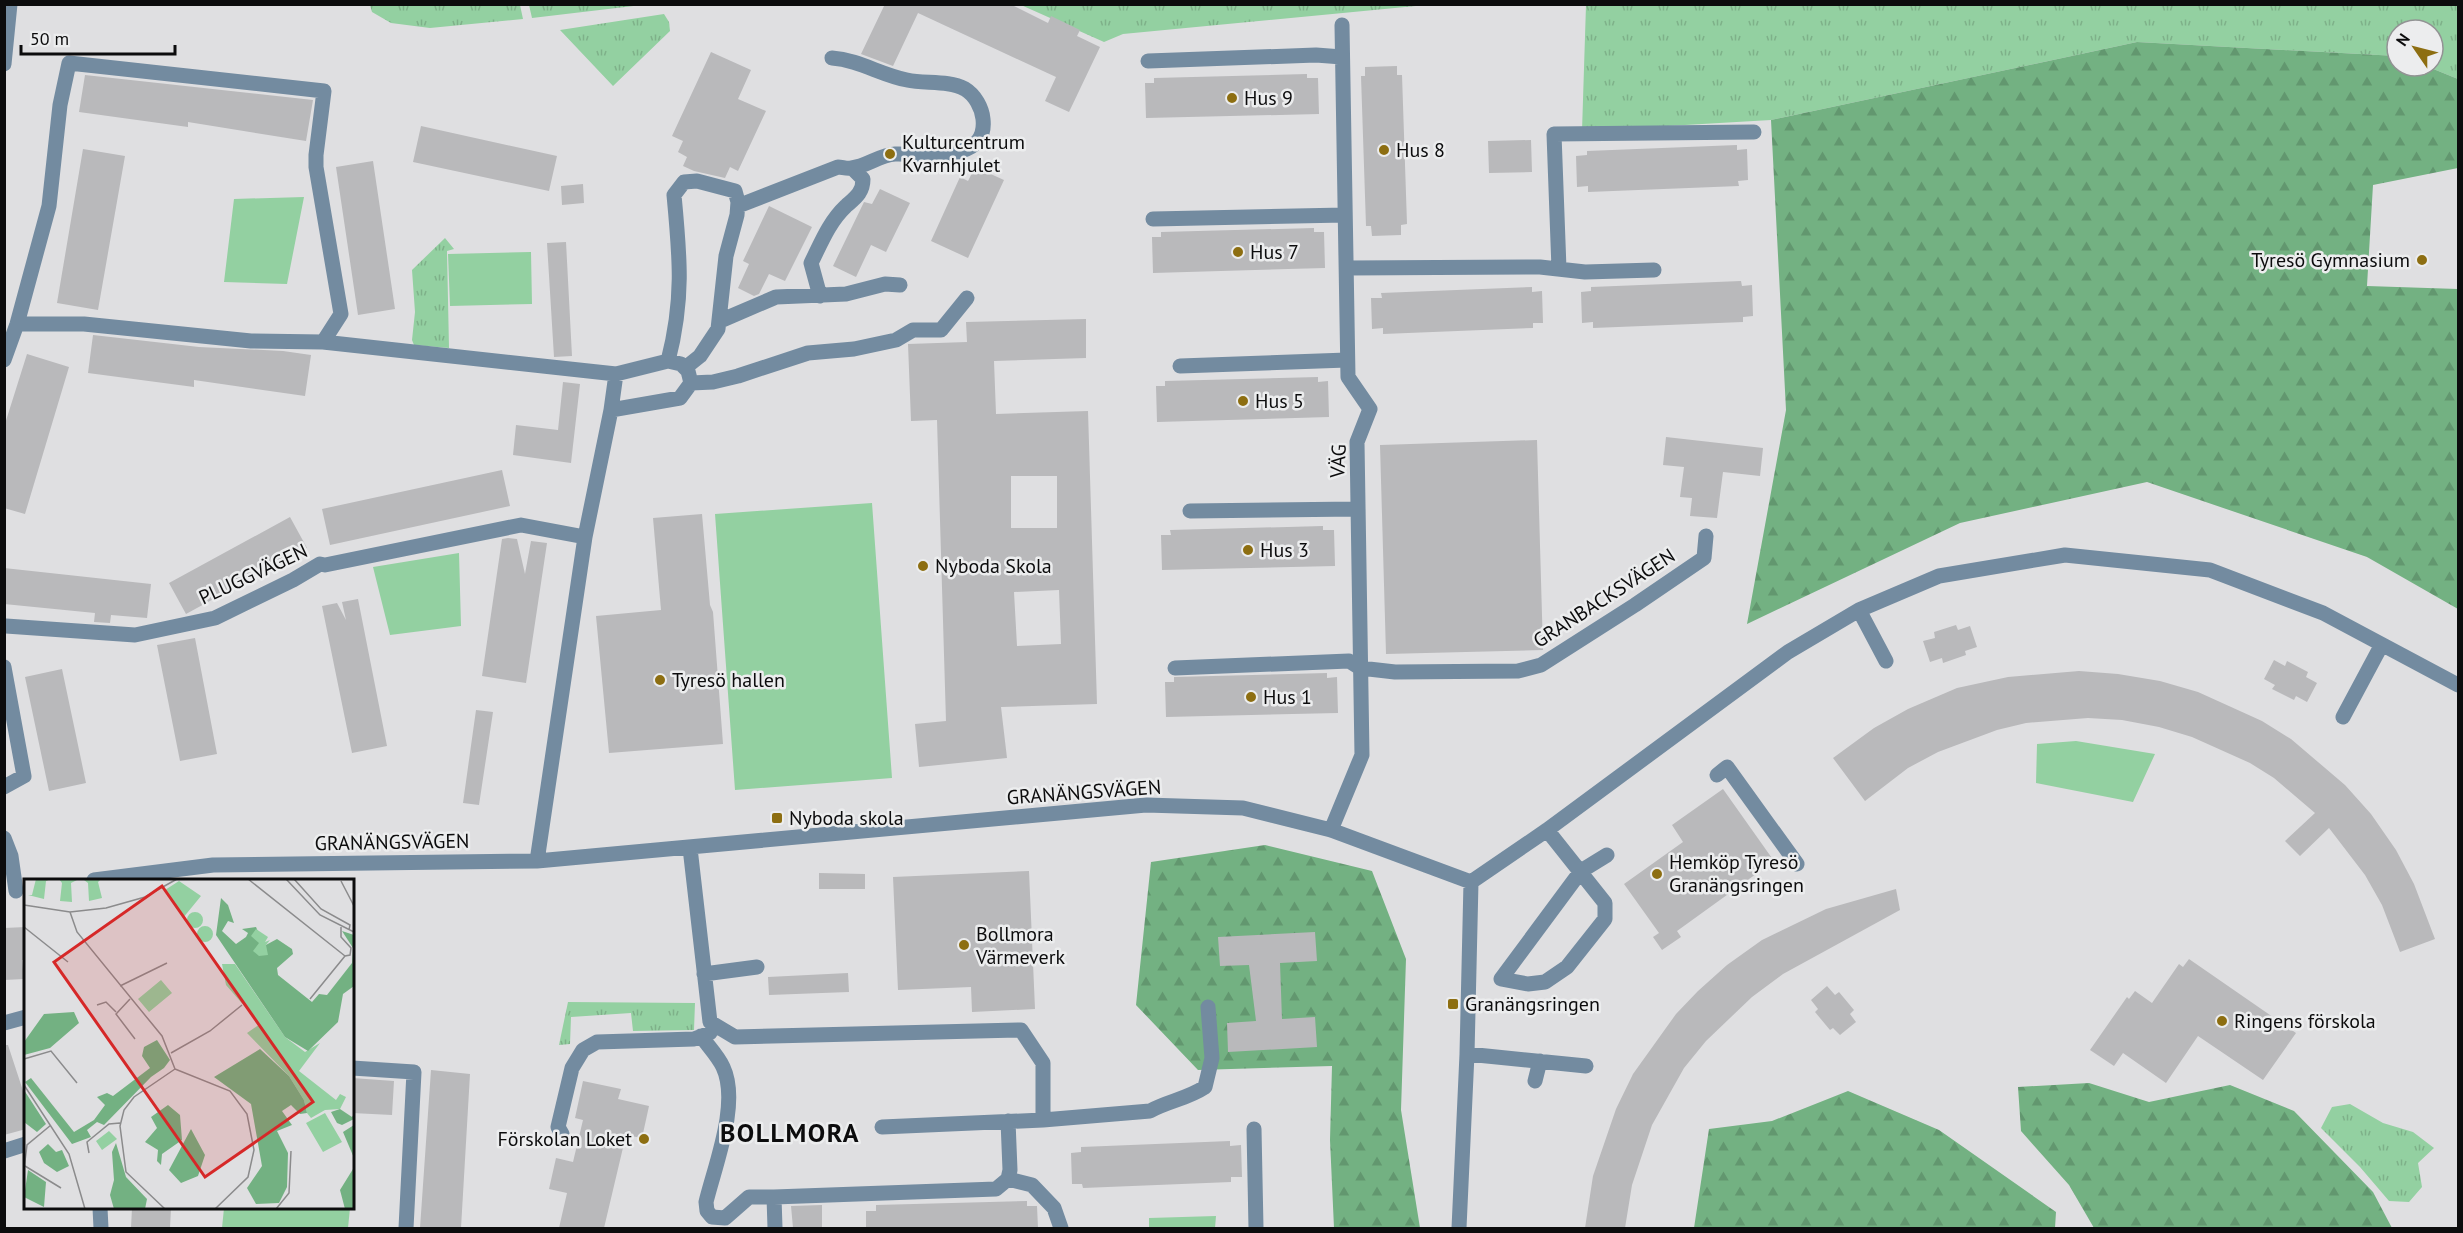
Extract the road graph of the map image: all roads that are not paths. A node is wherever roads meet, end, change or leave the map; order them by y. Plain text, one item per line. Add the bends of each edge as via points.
1 (10, 4) edge
2 (1342, 25) dead end
3 (1342, 57) junction
4 (832, 58) dead end
5 (1148, 61) dead end
6 (5, 64) edge
7 (1754, 132) dead end
8 (852, 168) junction
9 (738, 206) junction
10 (1345, 215) junction
11 (1153, 219) dead end
12 (1348, 268) junction
13 (1560, 269) junction
14 (1654, 270) dead end
15 (900, 285) dead end
16 (820, 296) junction
17 (967, 298) dead end
18 (720, 321) junction
19 (17, 324) junction
20 (322, 342) junction
21 (4, 360) edge
22 (1347, 360) junction
23 (668, 362) junction
24 (1180, 366) dead end
25 (685, 368) junction
26 (616, 374) junction
27 (691, 383) junction
28 (611, 410) junction
29 (1357, 508) junction
30 (1190, 511) dead end
31 (1706, 536) dead end
32 (585, 537) junction
33 (1859, 610) junction
34 (5, 628) edge
35 (2381, 646) junction
36 (1886, 661) dead end
37 (4, 667) edge
38 (1175, 668) dead end
39 (1360, 668) junction
40 (2458, 685) edge
41 (2343, 717) dead end
42 (1717, 775) dead end
43 (4, 787) edge
44 (1331, 830) junction
45 (1547, 830) junction
46 (4, 838) edge
47 (690, 848) junction
48 (1607, 855) dead end
49 (537, 861) junction
50 (1797, 864) dead end
51 (1581, 872) junction
52 (102, 879) edge
53 (1470, 882) junction
54 (15, 891) edge
55 (757, 967) dead end
56 (704, 974) junction
57 (1208, 1007) dead end
58 (24, 1018) edge
59 (4, 1023) edge
60 (722, 1029) junction
61 (701, 1036) junction
62 (1467, 1054) junction
63 (1540, 1061) junction
64 (1586, 1066) dead end
65 (354, 1068) edge
66 (1535, 1081) dead end
67 (1043, 1120) junction
68 (1008, 1121) junction
69 (882, 1127) dead end
70 (1254, 1129) dead end
71 (562, 1134) dead end
72 (24, 1145) edge
73 (4, 1151) edge
74 (1008, 1179) junction
75 (774, 1197) junction
76 (100, 1209) edge
77 (101, 1228) edge
78 (406, 1228) edge
79 (776, 1228) edge
80 (1061, 1228) edge
81 (1256, 1228) edge
82 (1459, 1228) edge

1 - 6 street
2 - 3 street, VÄG
3 - 5 street
3 - 10 street, VÄG
4 - 8 street via 850,59 905,80 952,84 966,90 979,103 984,120 982,135 971,148 954,153 892,154
7 - 13 street via 1554,134
8 - 9 street via 838,167
8 - 16 street via 863,179 863,187 830,224 811,263
9 - 18 street via 726,255
9 - 23 street via 735,191 697,181 684,182 674,195 681,264 680,299
10 - 11 street
10 - 12 street, VÄG
12 - 13 street
12 - 22 street, VÄG
13 - 14 street
15 - 16 street via 885,284
16 - 18 street via 776,297
17 - 27 street via 941,330 913,330 896,340 854,350 808,352 738,376
18 - 25 street via 700,356
19 - 20 street via 84,324 251,341
19 - 20 street via 49,206 60,105 69,63 324,91 316,167 340,314
19 - 21 street
20 - 26 street
22 - 24 street
22 - 29 street, VÄG via 1348,377 1370,409 1358,442
23 - 25 street
23 - 26 street
25 - 27 street
26 - 28 street
27 - 28 street via 680,398
28 - 32 street
29 - 30 street
29 - 39 street, VÄG
31 - 39 street, GRANBACKSVÄGEN via 1704,558 1541,665 1518,671 1395,672
32 - 34 street, PLUGGVÄGEN via 521,525 320,564 216,618 135,635
32 - 49 street
33 - 35 street via 1939,576 2065,555 2210,570 2323,613
33 - 36 street
33 - 45 street via 1788,652
35 - 40 street
35 - 41 street
37 - 43 street via 24,776
38 - 39 street via 1349,661
39 - 44 street, VÄG via 1362,755
42 - 50 street via 1727,767
44 - 47 street, GRANÄNGSVÄGEN via 1243,808 1146,805
44 - 53 street, GRANÄNGSVÄGEN
45 - 51 street
45 - 53 street
46 - 54 street via 11,856
47 - 49 street, GRANÄNGSVÄGEN
47 - 56 street
48 - 51 street
49 - 52 street, GRANÄNGSVÄGEN via 213,865
51 - 51 street via 1605,903 1605,919 1567,967 1545,982 1528,984 1501,979
53 - 62 street
55 - 56 street
56 - 60 street via 710,1022
57 - 67 street via 1212,1058 1204,1087 1192,1096 1150,1111
58 - 59 street
60 - 61 street
60 - 67 street via 735,1037 1021,1030 1043,1063
61 - 71 street via 597,1042 583,1050 572,1068 558,1127
61 - 75 street via 723,1067 729,1097 707,1211 725,1218 749,1197
62 - 63 street
62 - 82 street
63 - 64 street
63 - 66 street
65 - 78 street via 414,1071
67 - 68 street
68 - 69 street
68 - 74 street
70 - 81 street
72 - 73 street
74 - 75 street via 996,1189
74 - 80 street via 1032,1185 1054,1208
75 - 79 street
76 - 77 street

